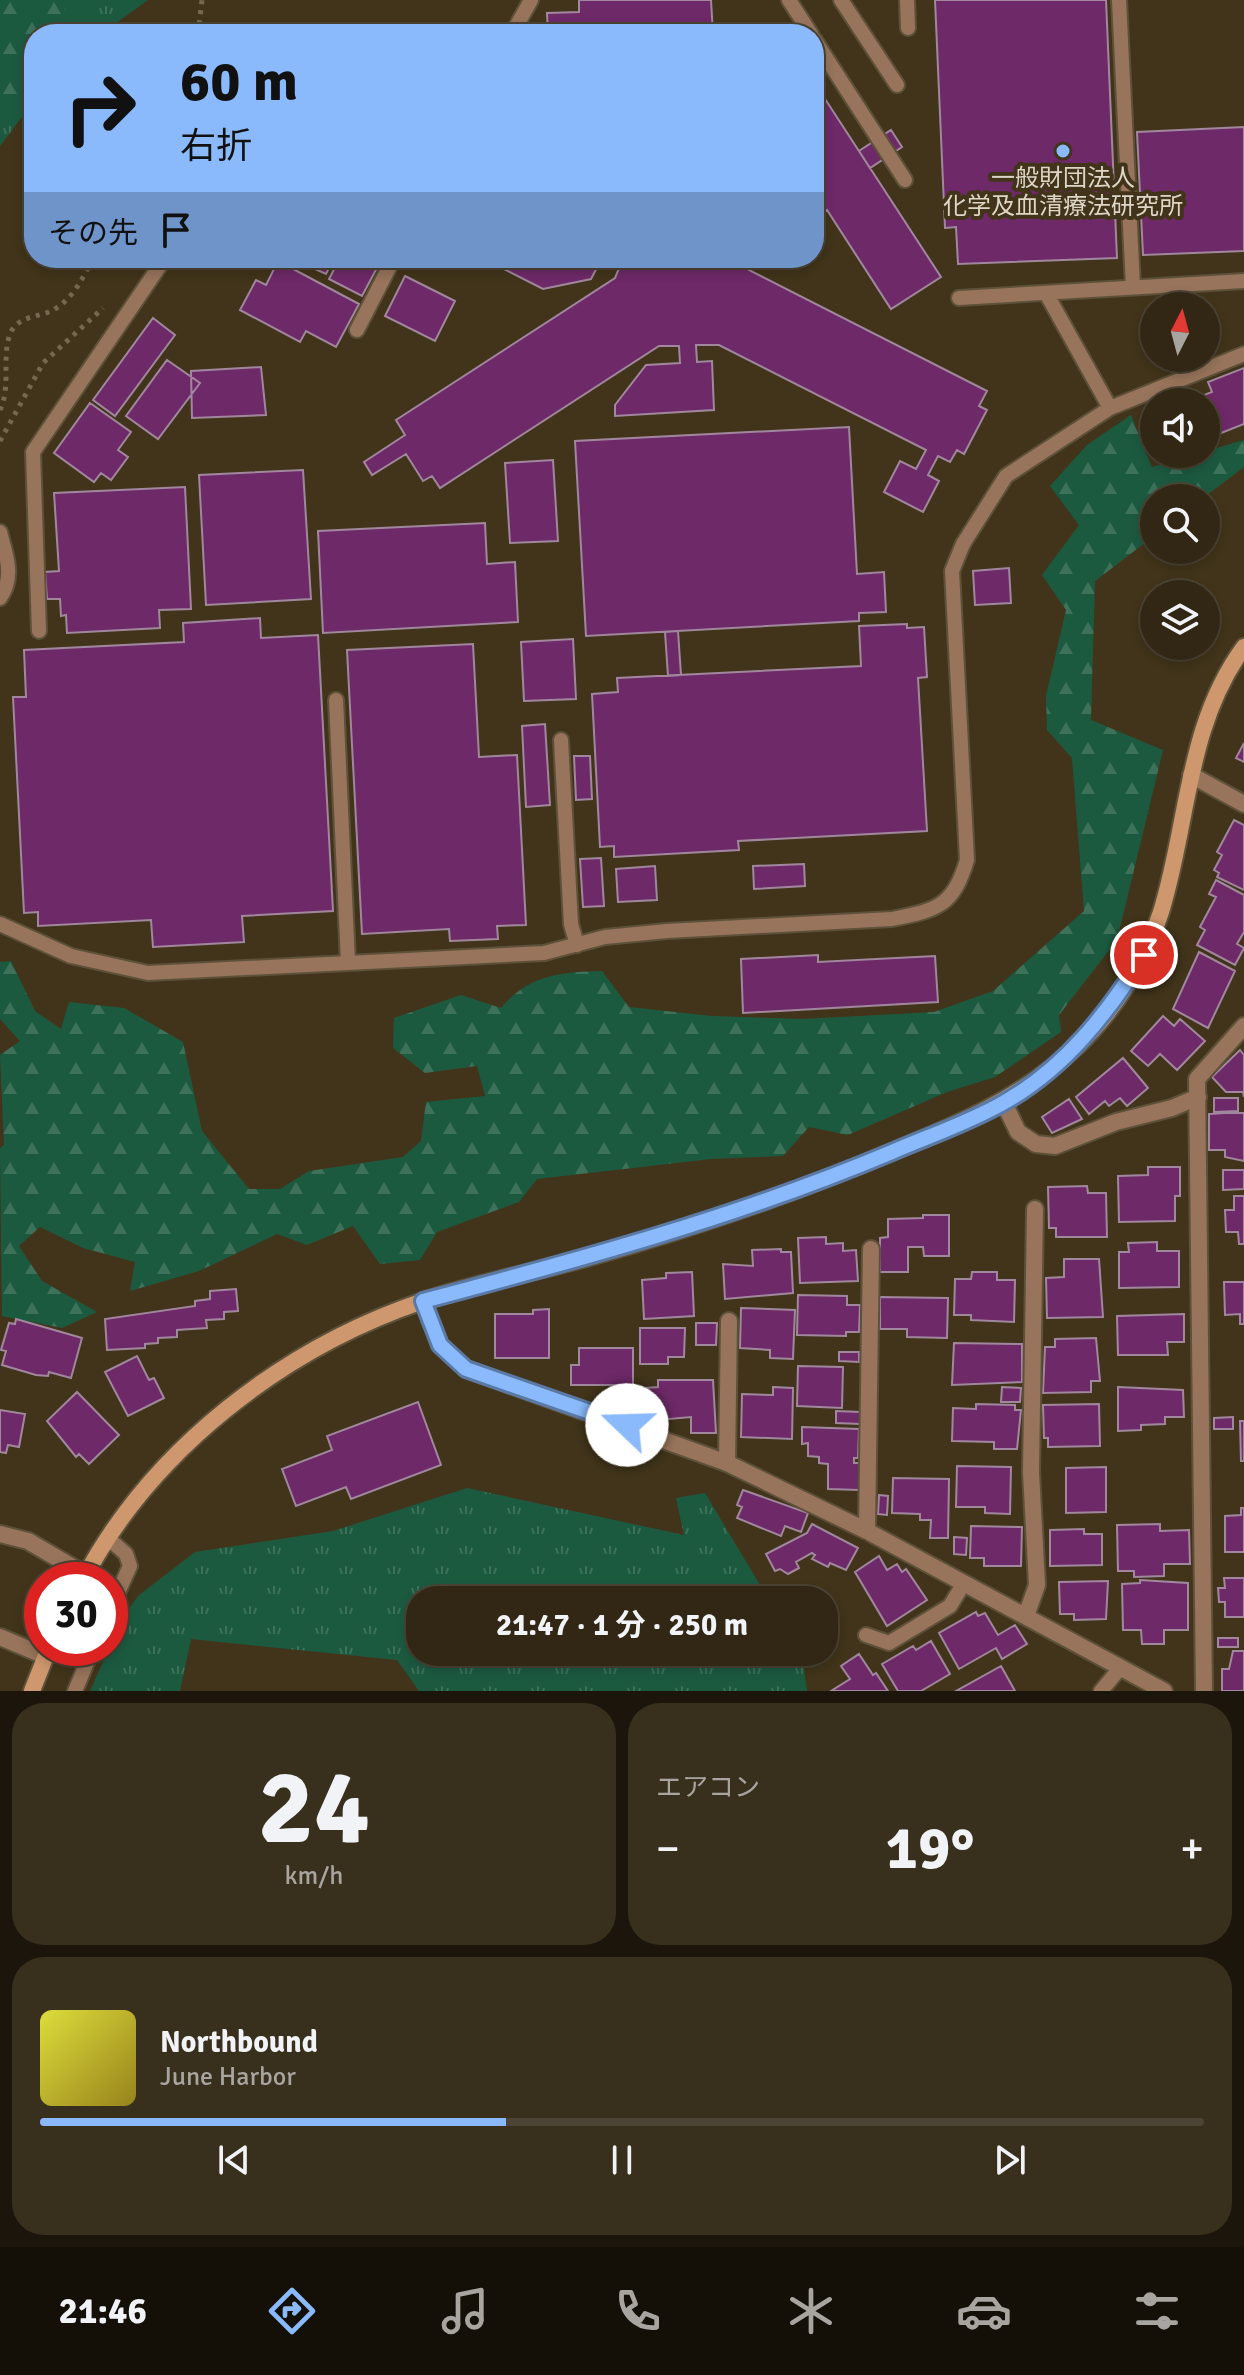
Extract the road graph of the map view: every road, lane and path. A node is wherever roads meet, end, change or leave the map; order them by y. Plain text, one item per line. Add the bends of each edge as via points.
1 (202, 0) edge
2 (531, 0) edge
3 (789, 0) edge
4 (841, 0) edge
5 (907, 0) edge
6 (1119, 0) edge
7 (199, 24) edge
8 (518, 24) edge
9 (804, 24) edge
10 (908, 28) dead end
11 (824, 55) edge
12 (897, 85) dead end
13 (905, 180) dead end
14 (87, 268) edge
15 (158, 268) edge
16 (389, 268) edge
17 (1244, 281) edge
18 (1133, 287) junction
19 (1046, 293) junction
20 (959, 298) dead end
21 (136, 300) junction
22 (357, 330) dead end
23 (1244, 354) edge
24 (1110, 408) junction
25 (0, 410) edge
26 (0, 441) edge
27 (0, 532) edge
28 (0, 598) edge
29 (39, 631) dead end
30 (1244, 647) edge
31 (336, 700) dead end
32 (561, 740) dead end
33 (1191, 775) junction
34 (1244, 804) edge
35 (0, 924) edge
36 (577, 945) junction
37 (348, 962) junction
38 (1244, 1026) edge
39 (1198, 1097) junction
40 (1004, 1103) junction
41 (1035, 1209) dead end
42 (871, 1249) dead end
43 (423, 1301) junction
44 (729, 1321) dead end
45 (727, 1463) junction
46 (867, 1531) junction
47 (0, 1534) edge
48 (108, 1538) junction
49 (61, 1562) edge
50 (93, 1562) edge
51 (128, 1570) edge
52 (964, 1583) junction
53 (1026, 1616) junction
54 (866, 1635) dead end
55 (0, 1637) edge
56 (24, 1645) edge
57 (42, 1666) edge
58 (85, 1666) edge
59 (1121, 1667) junction
60 (32, 1691) edge
61 (75, 1691) edge
62 (1101, 1691) edge
63 (1164, 1691) edge
64 (1204, 1691) edge

1 - 7 path
2 - 8 lane
3 - 9 lane
4 - 12 lane
5 - 10 lane
6 - 18 lane
11 - 13 lane
14 - 25 path via 67,299 12,330
15 - 21 lane
16 - 22 lane
17 - 18 lane
18 - 19 lane
19 - 20 lane
19 - 24 lane
21 - 26 path via 122,291 43,363
21 - 29 lane via 33,452
23 - 24 lane
24 - 36 lane via 1006,476 952,571 967,860 958,889 944,904 892,919 667,931
27 - 28 lane via 9,568 7,589
30 - 33 street via 1215,691
31 - 37 lane
32 - 36 lane via 571,924
33 - 34 street
33 - 40 street via 1161,910 1144,955 1078,1046
35 - 37 lane via 71,956 148,973
36 - 37 lane via 544,953
38 - 39 street via 1197,1079
39 - 40 street via 1055,1146 1036,1144 1018,1132
39 - 64 street
40 - 43 street via 729,1214
41 - 53 street via 1031,1472 1037,1585
42 - 46 street
43 - 45 street via 440,1345 466,1369
43 - 48 street via 341,1336 222,1412 177,1454
44 - 45 street
45 - 46 street
46 - 52 street
47 - 49 street via 28,1541
48 - 50 street
48 - 51 lane via 126,1554
52 - 53 street
52 - 54 lane via 950,1606 889,1643
53 - 59 street
55 - 56 street
57 - 60 street
58 - 61 lane
59 - 62 lane
59 - 63 street

